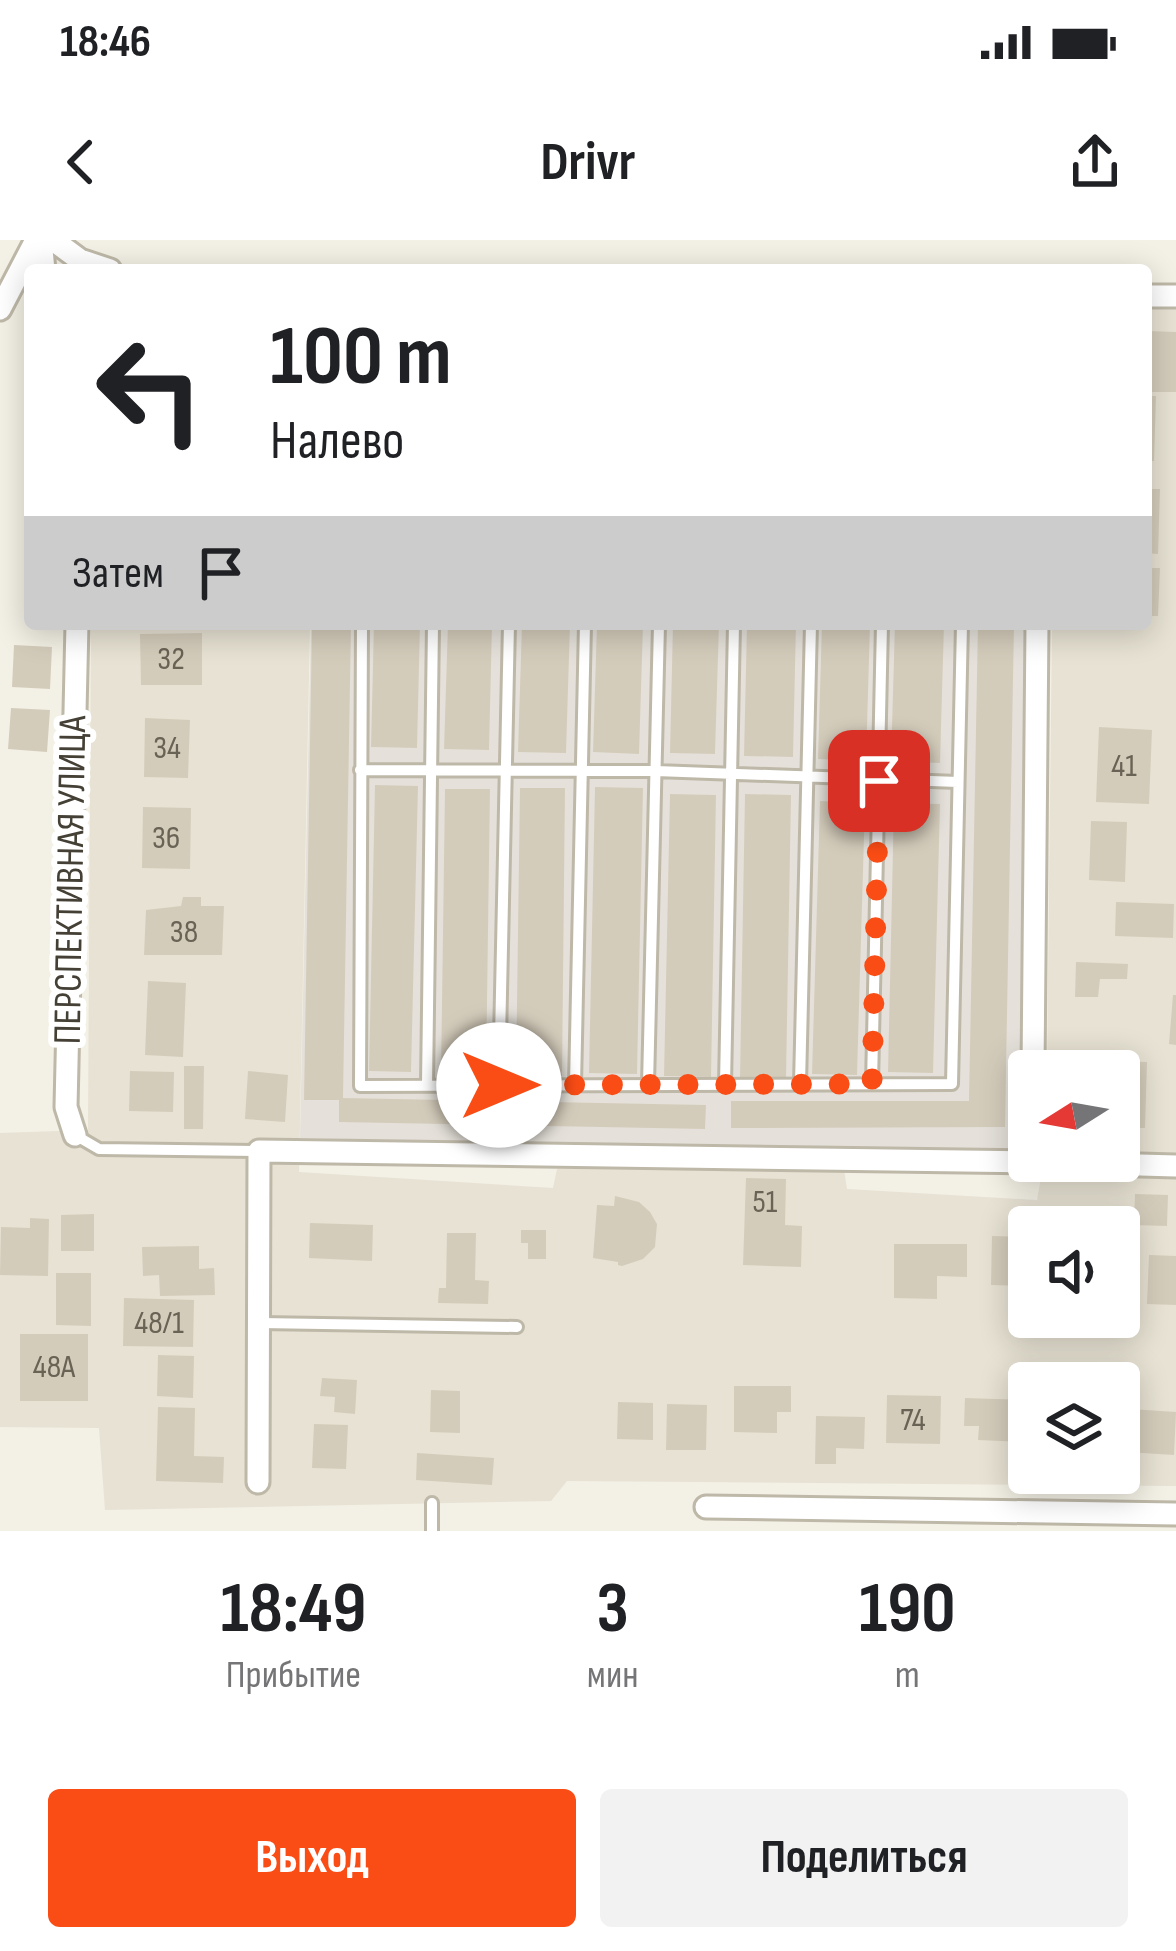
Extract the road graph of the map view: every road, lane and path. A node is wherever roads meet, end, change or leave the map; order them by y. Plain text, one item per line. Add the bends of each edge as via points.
1 (53, 240) edge
2 (92, 264) edge
3 (24, 267) edge
4 (0, 309) edge
5 (77, 630) edge
6 (362, 630) edge
7 (433, 630) edge
8 (509, 630) edge
9 (585, 630) edge
10 (659, 630) edge
11 (734, 630) edge
12 (811, 630) edge
13 (882, 630) edge
14 (962, 630) edge
15 (1037, 630) edge
16 (360, 770) junction
17 (431, 770) junction
18 (506, 770) junction
19 (582, 771) junction
20 (656, 771) junction
21 (731, 775) junction
22 (807, 778) junction
23 (879, 781) junction
24 (958, 782) junction
25 (1033, 1050) edge
26 (725, 1084) junction
27 (800, 1084) junction
28 (872, 1084) junction
29 (428, 1085) junction
30 (499, 1085) junction
31 (575, 1085) junction
32 (648, 1085) junction
33 (75, 1136) joint
34 (260, 1151) junction
35 (1008, 1161) edge
36 (1140, 1165) edge
37 (1176, 1166) edge
38 (260, 1323) junction
39 (517, 1327) dead end
40 (257, 1482) dead end
41 (432, 1503) dead end
42 (706, 1508) dead end
43 (1176, 1514) edge
44 (432, 1531) edge

1 - 2 street
3 - 4 street
5 - 33 street, ПЕРСПЕКТИВНАЯ УЛИЦА via 67,1107
6 - 16 lane
7 - 17 lane
8 - 18 lane
9 - 19 lane
10 - 20 lane
11 - 21 lane
12 - 22 lane
13 - 23 lane
14 - 24 lane
15 - 25 street
16 - 17 lane
16 - 29 lane via 360,1086
17 - 18 lane
17 - 29 lane
18 - 19 lane
18 - 30 lane
19 - 20 lane
19 - 31 lane
20 - 21 lane
20 - 32 lane
21 - 22 lane
21 - 26 lane
22 - 23 lane
22 - 27 lane
23 - 24 lane
23 - 28 lane
24 - 28 lane via 952,1084
26 - 27 lane
26 - 32 lane
27 - 28 lane
29 - 30 lane
30 - 31 lane
31 - 32 lane
33 - 34 lane via 99,1149
34 - 35 street
34 - 38 street
36 - 37 street
38 - 39 lane
38 - 40 street
41 - 44 lane
42 - 43 street

